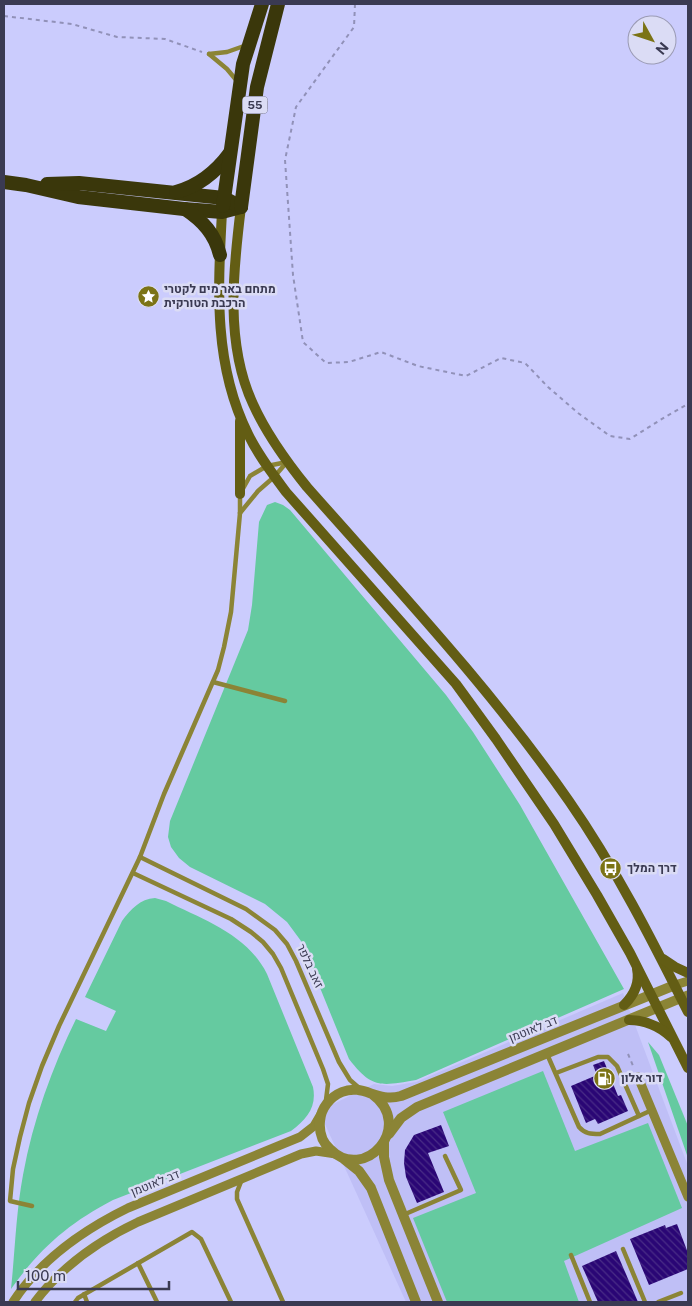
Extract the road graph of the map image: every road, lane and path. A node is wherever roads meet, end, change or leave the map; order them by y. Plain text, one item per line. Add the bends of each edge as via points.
1 (262, 4) edge
2 (278, 4) edge
3 (355, 4) edge
4 (4, 16) edge
5 (250, 44) junction
6 (209, 54) junction
7 (240, 85) junction
8 (230, 152) junction
9 (4, 182) edge
10 (26, 185) junction
11 (172, 193) junction
12 (223, 205) junction
13 (241, 207) junction
14 (184, 208) junction
15 (220, 256) junction
16 (688, 404) edge
17 (240, 415) junction
18 (287, 462) junction
19 (267, 466) junction
20 (274, 477) junction
21 (240, 494) junction
22 (240, 513) junction
23 (213, 682) junction
24 (285, 700) dead end
25 (140, 857) junction
26 (133, 872) junction
27 (660, 957) junction
28 (636, 965) junction
29 (688, 973) edge
30 (688, 981) edge
31 (675, 985) junction
32 (652, 994) junction
33 (685, 997) edge
34 (624, 1006) junction
35 (659, 1008) junction
36 (688, 1012) edge
37 (629, 1020) junction
38 (676, 1043) junction
39 (548, 1054) junction
40 (628, 1054) dead end
41 (688, 1068) edge
42 (556, 1073) junction
43 (638, 1077) joint
44 (370, 1093) junction
45 (323, 1109) junction
46 (652, 1110) junction
47 (639, 1116) junction
48 (386, 1140) junction
49 (339, 1156) junction
50 (445, 1156) dead end
51 (242, 1178) junction
52 (688, 1198) edge
53 (32, 1206) dead end
54 (403, 1215) junction
55 (623, 1250) dead end
56 (571, 1256) dead end
57 (138, 1263) junction
58 (681, 1293) dead end
59 (84, 1294) junction
60 (13, 1302) edge
61 (35, 1302) edge
62 (75, 1302) edge
63 (87, 1302) edge
64 (157, 1302) edge
65 (231, 1302) edge
66 (283, 1302) edge
67 (416, 1302) edge
68 (438, 1302) edge
69 (590, 1302) edge
70 (645, 1302) edge
71 (658, 1302) edge

1 - 5 highway, 55
2 - 13 highway, 55 via 257,87
3 - 16 path via 354,27 296,107 285,160 293,275 303,342 326,363 348,362 380,352 418,366 466,376 501,358 525,363 578,413 610,436 630,439
4 - 6 path via 72,24 117,37 165,39
5 - 6 lane
5 - 7 highway, 55
6 - 7 lane via 228,69
7 - 8 highway, 55
8 - 11 highway via 207,178 186,190
8 - 12 highway, 55
9 - 10 highway
10 - 11 highway via 79,184
10 - 14 highway via 78,197
11 - 12 highway
12 - 13 highway
12 - 14 highway
12 - 15 main road
13 - 18 main road via 234,291 235,334 240,364 252,403
14 - 15 highway via 206,226 218,244
15 - 17 main road via 222,353
17 - 19 main road
17 - 21 main road
18 - 19 lane
18 - 20 lane
18 - 27 main road via 473,674 522,737 570,802
19 - 20 main road
19 - 21 lane via 250,476
20 - 22 lane via 258,490
20 - 28 main road via 474,708 554,824
21 - 22 lane
22 - 23 lane via 229,624
23 - 24 lane
23 - 25 lane
25 - 26 lane
25 - 44 lane, זאב בלפר via 238,904 275,930 296,961 343,1071 356,1086
26 - 45 lane via 238,923 268,948 282,968 325,1072 328,1088
26 - 53 lane via 56,1032 29,1103 16,1153 10,1201
27 - 29 main road
27 - 31 main road
28 - 32 main road
28 - 34 main road via 637,984
30 - 31 street
31 - 32 street, דב לאוטמן
31 - 33 main road
32 - 34 street, דב לאוטמן
32 - 35 main road
33 - 35 street
33 - 36 main road
34 - 44 street, דב לאוטמן via 404,1095 386,1098
35 - 37 street
35 - 38 main road
37 - 38 main road via 652,1024
37 - 39 street
38 - 41 main road
39 - 42 lane
39 - 48 street via 413,1109 398,1121
40 - 43 path
42 - 47 lane via 598,1056 608,1057 617,1066
42 - 47 lane via 579,1127 587,1133 600,1134
43 - 46 street
44 - 45 street via 341,1092
44 - 48 street via 381,1102 388,1116
45 - 49 street via 322,1138
45 - 60 street, דב לאוטמן via 314,1126 303,1136 128,1208 82,1233 44,1264
46 - 47 lane
46 - 52 street
48 - 49 street via 377,1151 363,1158 352,1160
48 - 54 street via 386,1168
49 - 51 street via 323,1151 309,1152
49 - 67 street via 359,1171 371,1188
50 - 54 lane via 461,1190
51 - 61 street via 114,1234 72,1262
51 - 66 lane via 237,1199
54 - 68 street
55 - 70 lane
56 - 69 lane
57 - 59 lane
57 - 64 lane
57 - 65 lane via 192,1232 201,1239
58 - 71 lane
59 - 62 lane
59 - 63 lane

